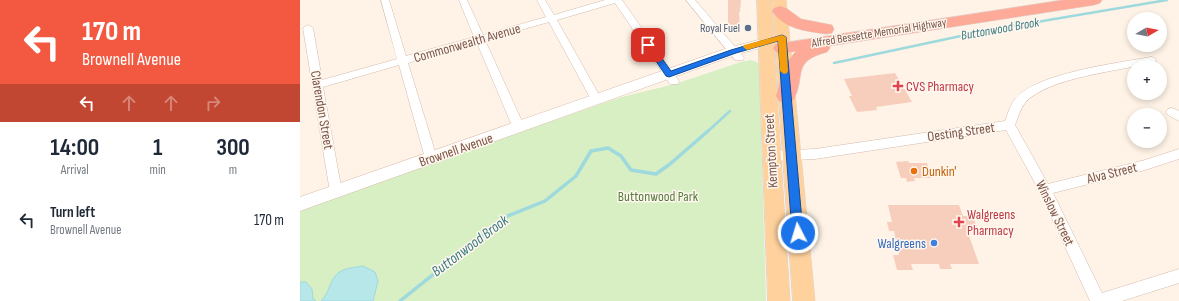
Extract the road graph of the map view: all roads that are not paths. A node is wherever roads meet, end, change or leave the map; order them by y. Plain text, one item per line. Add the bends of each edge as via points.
1 (384, 0) edge
2 (463, 0) edge
3 (541, 0) edge
4 (616, 0) edge
5 (690, 0) edge
6 (764, 0) edge
7 (1016, 0) edge
8 (1094, 0) edge
9 (779, 6) edge
10 (552, 18) junction
11 (308, 28) dead end
12 (915, 28) junction
13 (826, 29) junction
14 (480, 39) junction
15 (782, 43) junction
16 (766, 46) junction
17 (736, 55) junction
18 (402, 61) junction
19 (1127, 65) edge
20 (671, 77) junction
21 (318, 85) junction
22 (786, 96) junction
23 (597, 100) junction
24 (1009, 125) junction
25 (519, 128) junction
26 (1179, 154) edge
27 (782, 156) junction
28 (431, 158) junction
29 (1045, 190) junction
30 (336, 192) junction
31 (300, 204) edge
32 (1179, 276) edge
33 (779, 301) edge
34 (804, 301) edge
35 (1098, 301) edge

1 - 18 street
2 - 14 street
3 - 10 street
4 - 10 street, Commonwealth Avenue
4 - 20 street
5 - 17 street
6 - 16 main road, Kempton Street
7 - 13 highway, Alfred Bessette Memorial Highway
8 - 12 highway, Alfred Bessette Memorial Highway
9 - 13 highway via 786,18 798,24
9 - 15 main road, Kempton Street
10 - 14 street, Commonwealth Avenue
10 - 23 street
11 - 21 street, Clarendon Street
12 - 15 highway, Alfred Bessette Memorial Highway
12 - 22 highway via 806,53 793,65
13 - 15 highway, Alfred Bessette Memorial Highway
14 - 18 street, Commonwealth Avenue
14 - 25 street
15 - 16 main road, Brownell Avenue
15 - 22 main road, Kempton Street
16 - 17 main road, Brownell Avenue
16 - 27 main road, Kempton Street
17 - 20 main road, Brownell Avenue
18 - 21 street, Commonwealth Avenue
18 - 28 street
19 - 24 street, Oesting Street via 1078,74 1043,85 1019,102
20 - 23 main road, Brownell Avenue
21 - 30 street, Clarendon Street
22 - 27 main road, Kempton Street
23 - 25 main road, Brownell Avenue
24 - 27 street, Oesting Street
24 - 29 street, Winslow Street
25 - 28 main road, Brownell Avenue
26 - 29 street, Alva Street via 1146,165
27 - 33 main road, Kempton Street
27 - 34 main road, Kempton Street
28 - 30 main road, Brownell Avenue
29 - 35 street, Winslow Street
30 - 31 main road, Brownell Avenue
32 - 35 street

